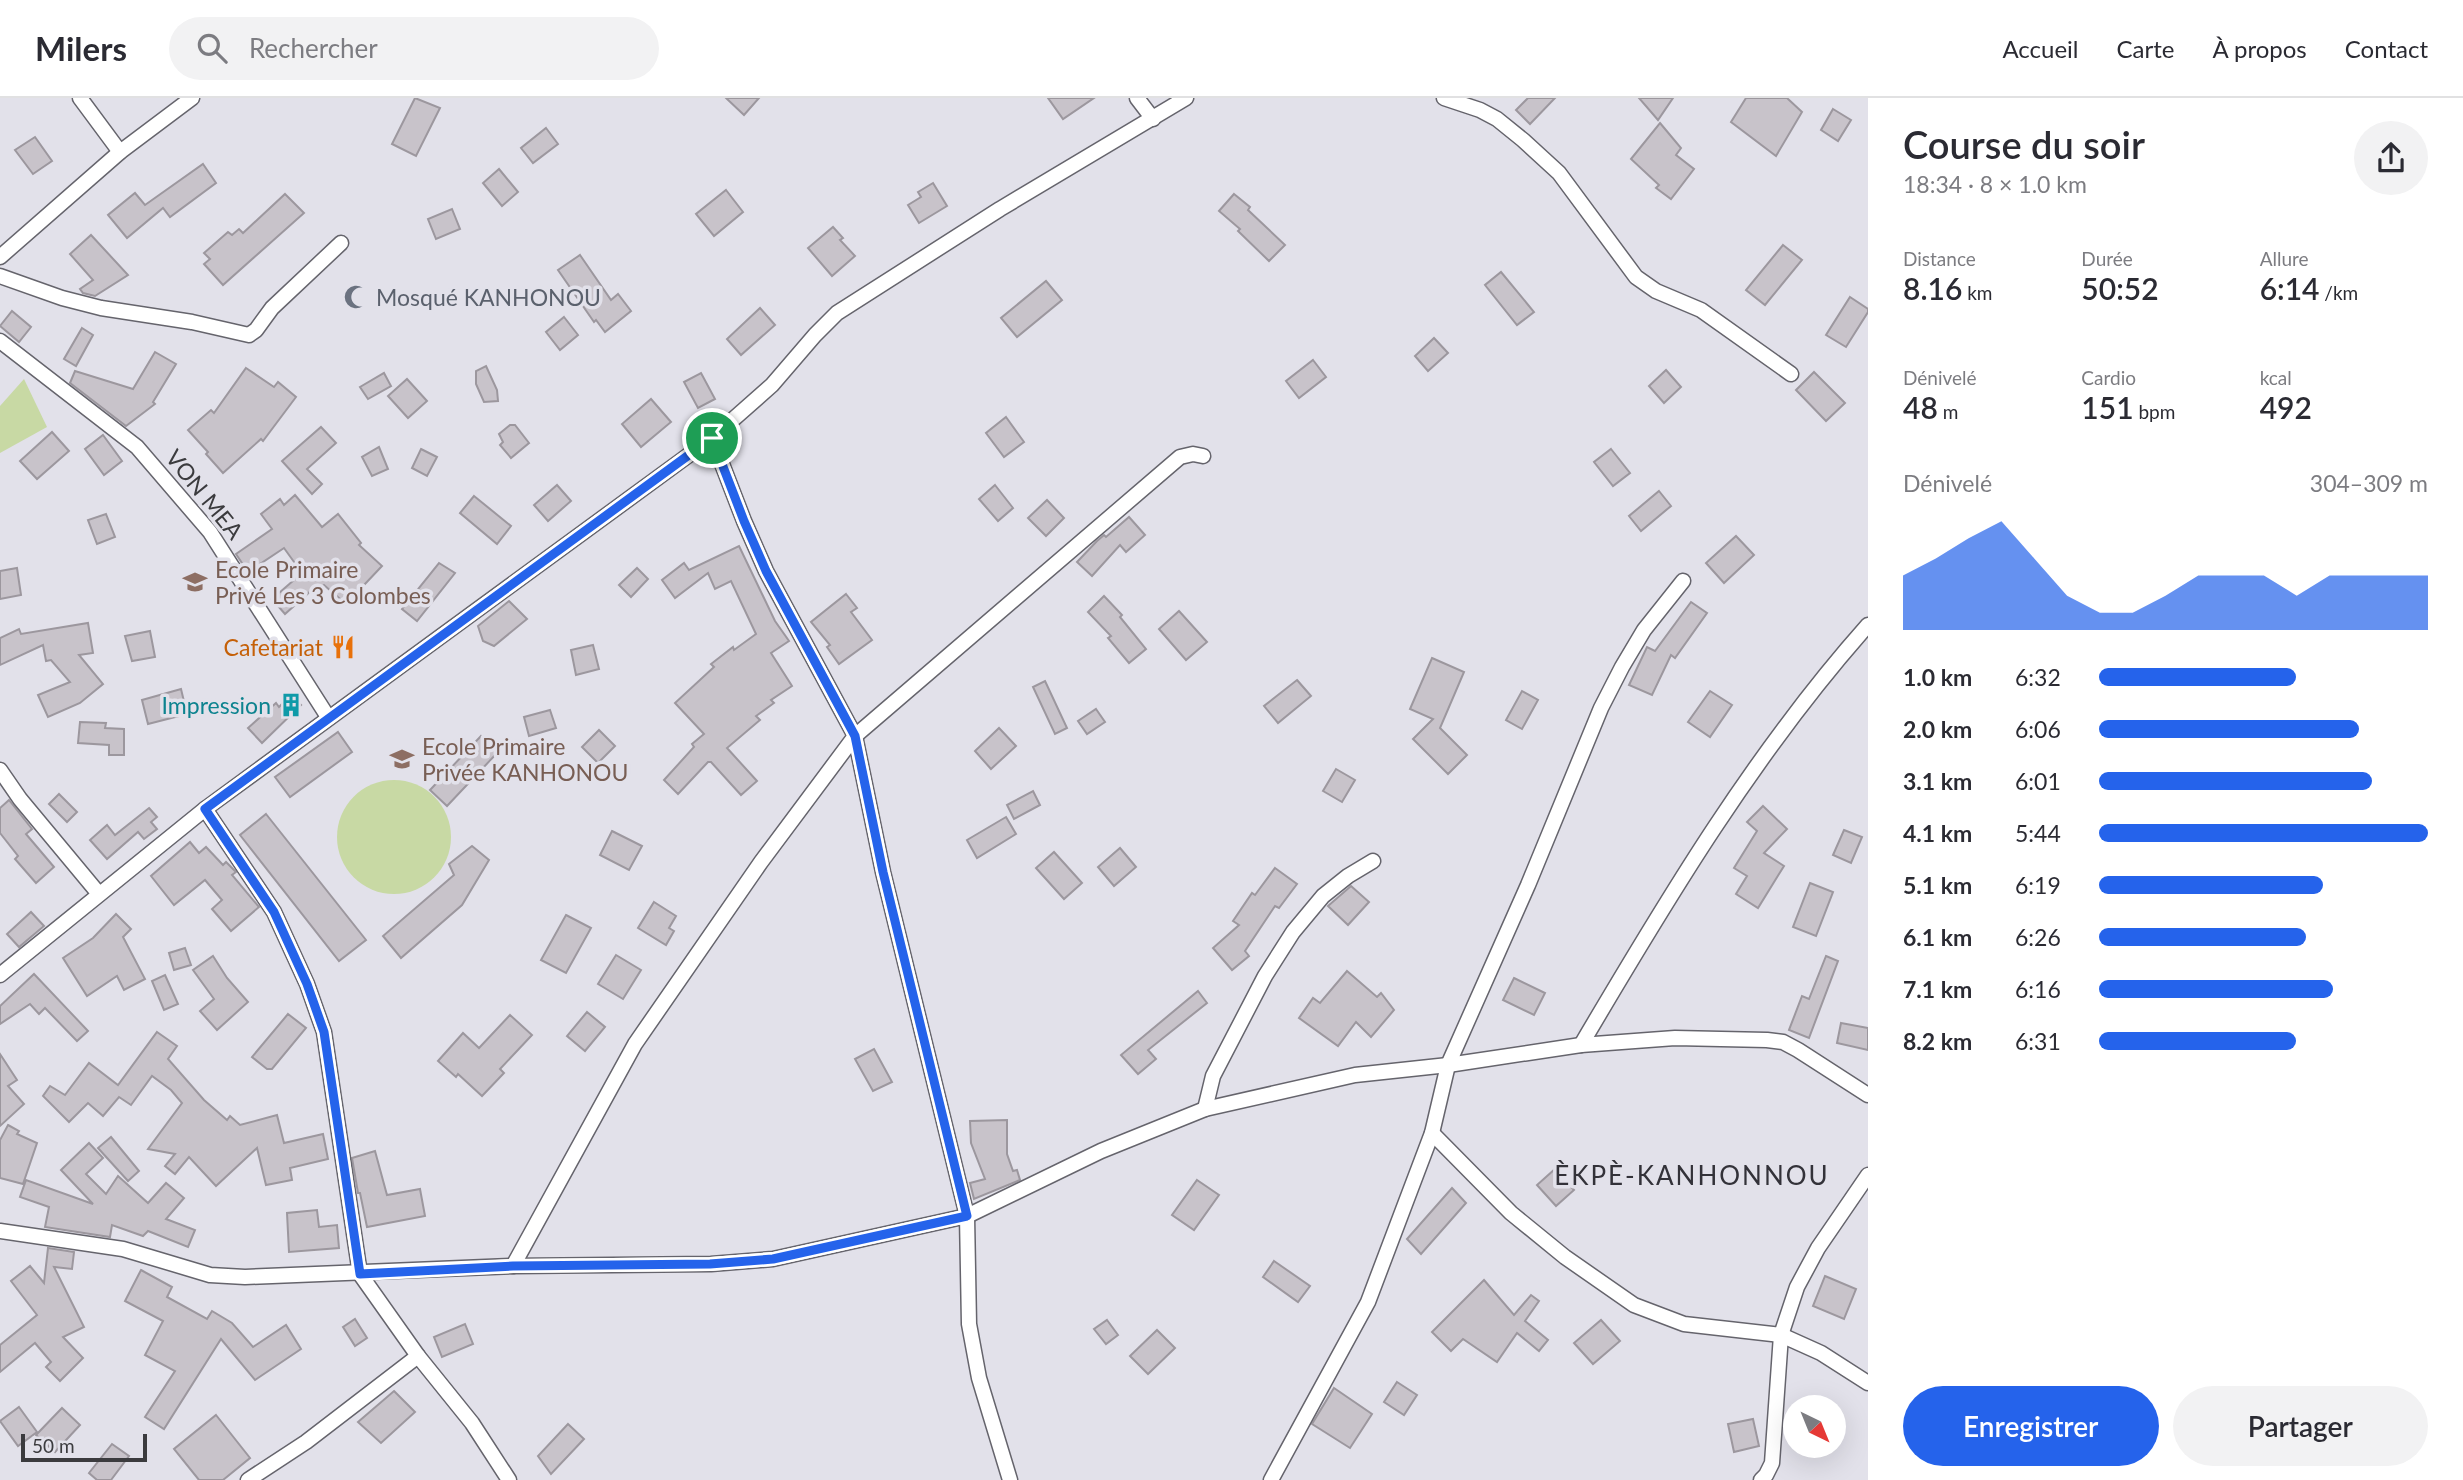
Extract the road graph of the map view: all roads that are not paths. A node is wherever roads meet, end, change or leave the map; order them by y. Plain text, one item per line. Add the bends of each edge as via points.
1 (80, 98) edge
2 (191, 98) edge
3 (1137, 98) edge
4 (1186, 98) edge
5 (1444, 98) edge
6 (1153, 119) junction
7 (120, 152) junction
8 (341, 243) dead end
9 (0, 257) edge
10 (0, 276) edge
11 (0, 341) edge
12 (1791, 374) dead end
13 (712, 438) junction
14 (1203, 456) dead end
15 (1683, 580) dead end
16 (1868, 625) edge
17 (328, 717) junction
18 (855, 736) junction
19 (0, 770) edge
20 (205, 809) junction
21 (1373, 861) dead end
22 (99, 894) junction
23 (0, 975) edge
24 (1581, 1045) junction
25 (1448, 1065) junction
26 (1868, 1095) edge
27 (1205, 1109) junction
28 (1432, 1133) junction
29 (1868, 1175) edge
30 (967, 1216) junction
31 (0, 1231) edge
32 (513, 1266) junction
33 (360, 1274) junction
34 (1781, 1335) junction
35 (418, 1356) junction
36 (1868, 1383) edge
37 (248, 1480) edge
38 (509, 1480) edge
39 (1010, 1480) edge
40 (1271, 1480) edge
41 (1761, 1480) edge

1 - 7 street
2 - 7 street
3 - 6 street
4 - 6 street
5 - 12 street via 1497,119 1559,173 1646,285 1701,310
6 - 13 street via 837,313 772,385
7 - 9 street
8 - 10 street via 250,335 101,308
11 - 17 street, VON MEA via 137,447 210,532
13 - 17 street
13 - 18 street via 766,571
14 - 18 street via 1180,457
15 - 25 street via 1643,630 1611,687
16 - 24 street via 1824,675 1742,786
17 - 20 street
18 - 30 street via 883,872
18 - 32 street via 635,1044
19 - 22 street
20 - 22 street
20 - 33 street via 274,912 324,1032
21 - 27 street via 1322,896 1293,932 1213,1076
22 - 23 street
24 - 25 street
24 - 26 street via 1675,1038 1783,1042
25 - 27 street via 1355,1075
25 - 28 street
27 - 30 street via 1101,1151
28 - 34 street via 1511,1213 1634,1305 1684,1324
28 - 40 street via 1368,1302
29 - 34 street via 1818,1248 1797,1287
30 - 32 street via 773,1259
30 - 39 street via 969,1324 979,1378
31 - 33 street via 123,1249 210,1275
32 - 33 street
33 - 35 street
34 - 36 street via 1821,1353
34 - 41 street via 1772,1463
35 - 37 street via 306,1443
35 - 38 street via 472,1423

